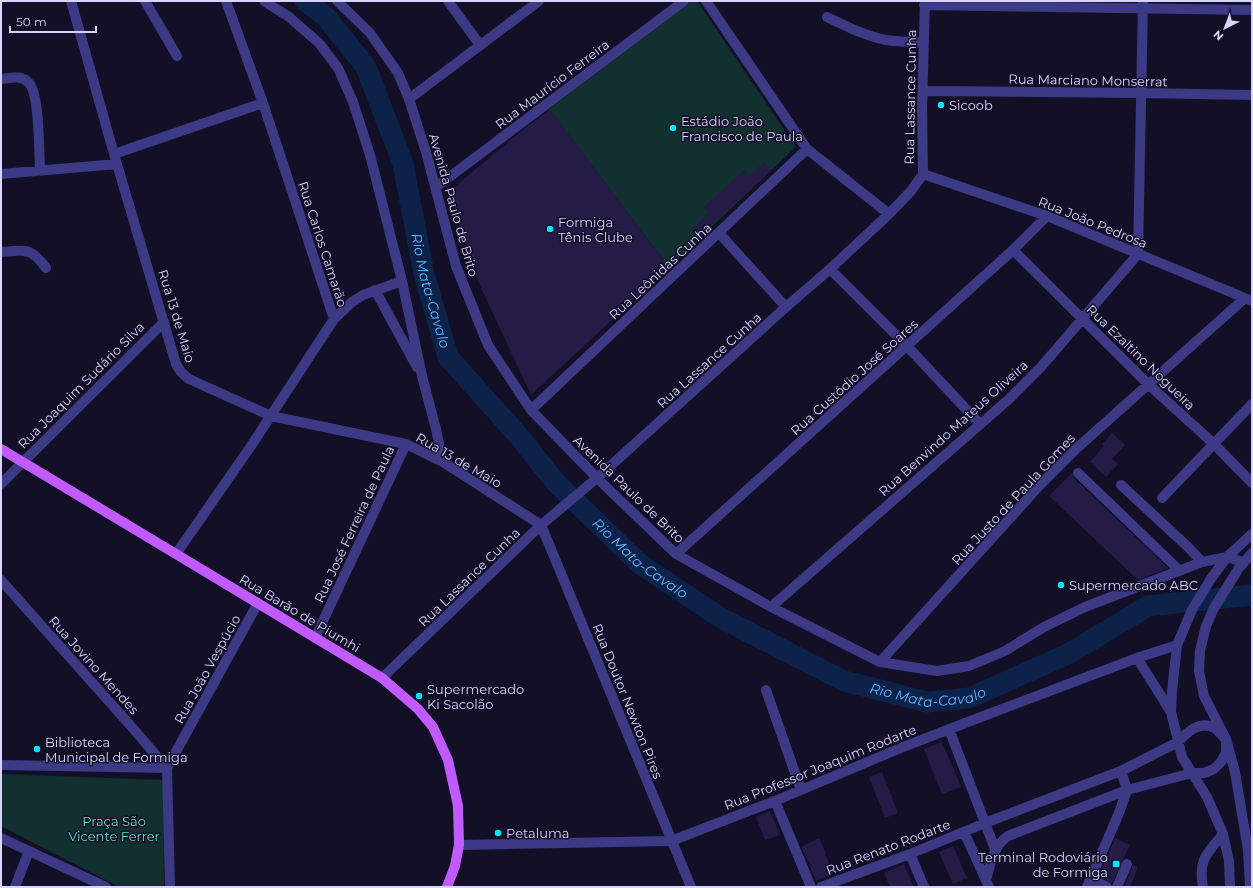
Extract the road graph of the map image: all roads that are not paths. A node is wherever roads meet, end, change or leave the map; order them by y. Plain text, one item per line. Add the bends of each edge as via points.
1 (71, 1) edge
2 (145, 1) edge
3 (226, 1) edge
4 (264, 1) edge
5 (337, 1) edge
6 (448, 1) edge
7 (539, 1) edge
8 (684, 1) edge
9 (706, 1) edge
10 (924, 3) edge
11 (1142, 5) edge
12 (1252, 10) edge
13 (827, 17) dead end
14 (924, 42) junction
15 (480, 45) junction
16 (177, 56) dead end
17 (1, 78) edge
18 (923, 91) junction
19 (1141, 93) junction
20 (1252, 95) edge
21 (409, 99) junction
22 (263, 103) junction
23 (807, 149) junction
24 (116, 159) junction
25 (40, 170) junction
26 (1, 174) edge
27 (922, 174) junction
28 (436, 187) junction
29 (889, 214) junction
30 (1047, 216) junction
31 (719, 233) junction
32 (1013, 250) junction
33 (1, 252) edge
34 (1138, 254) junction
35 (46, 268) dead end
36 (830, 269) junction
37 (402, 281) junction
38 (375, 290) junction
39 (1248, 299) edge
40 (786, 307) junction
41 (334, 319) junction
42 (1082, 319) junction
43 (164, 322) junction
44 (908, 346) junction
45 (422, 376) junction
46 (1148, 384) junction
47 (1252, 404) edge
48 (531, 410) junction
49 (271, 416) junction
50 (980, 424) junction
51 (406, 444) junction
52 (1214, 444) junction
53 (1, 449) edge
54 (23, 462) junction
55 (443, 462) junction
56 (1078, 473) dead end
57 (597, 478) junction
58 (1252, 483) edge
59 (1, 484) edge
60 (1121, 485) dead end
61 (1162, 498) dead end
62 (541, 526) junction
63 (1252, 534) edge
64 (1252, 553) edge
65 (176, 554) junction
66 (676, 554) junction
67 (1227, 557) junction
68 (1202, 562) junction
69 (1241, 565) junction
70 (1179, 570) junction
71 (1, 580) edge
72 (258, 603) junction
73 (771, 607) junction
74 (315, 638) junction
75 (1178, 643) junction
76 (1138, 658) junction
77 (880, 662) junction
78 (382, 678) junction
79 (766, 690) dead end
80 (1172, 712) junction
81 (949, 729) junction
82 (1226, 739) junction
83 (1178, 742) junction
84 (1, 764) edge
85 (167, 768) junction
86 (1121, 771) junction
87 (1192, 773) junction
88 (801, 790) junction
89 (1127, 790) junction
90 (776, 801) junction
91 (985, 823) junction
92 (964, 832) junction
93 (1223, 834) junction
94 (1, 838) edge
95 (672, 840) junction
96 (459, 845) junction
97 (995, 849) junction
98 (29, 851) junction
99 (910, 854) junction
100 (1127, 864) dead end
101 (988, 883) edge
102 (1089, 883) edge
103 (15, 887) edge
104 (106, 887) edge
105 (170, 887) edge
106 (447, 887) edge
107 (691, 887) edge
108 (811, 887) edge
109 (821, 887) edge
110 (924, 887) edge
111 (1107, 887) edge
112 (1117, 887) edge
113 (1203, 887) edge
114 (1230, 887) edge
115 (1250, 887) edge

1 - 24 street, Rua 13 de Maio
2 - 16 street
3 - 22 street, Rua Carlos Camarão
4 - 37 street via 290,18 319,43 338,68 353,102 367,147
5 - 21 street, Avenida Paulo de Brito via 370,33 398,73
6 - 15 street
7 - 15 street
8 - 28 street, Rua Maurício Ferreira
9 - 23 street
10 - 11 street
10 - 14 street, Rua Lassance Cunha
11 - 12 street
11 - 19 street
13 - 14 street via 884,40
14 - 18 street, Rua Lassance Cunha
15 - 21 street
17 - 25 street via 21,78 29,82 33,90 38,121
18 - 19 street, Rua Marciano Monserrat
18 - 27 street, Rua Lassance Cunha
19 - 20 street, Rua Marciano Monserrat
19 - 34 street
21 - 28 street, Avenida Paulo de Brito
22 - 24 street via 168,136
22 - 41 street, Rua Carlos Camarão
23 - 29 street
23 - 31 street, Rua Leônidas Cunha
24 - 25 street
24 - 43 street, Rua 13 de Maio
25 - 26 street
27 - 29 street, Rua Lassance Cunha via 911,191
27 - 30 street, Rua João Pedrosa
28 - 48 street, Avenida Paulo de Brito via 456,266 488,345
29 - 36 street, Rua Lassance Cunha
30 - 32 street, Rua Custódio José Soares
30 - 34 street, Rua João Pedrosa
31 - 40 street
31 - 48 street, Rua Leônidas Cunha
32 - 42 street, Rua Ezaltino Nogueira
32 - 44 street, Rua Custódio José Soares
33 - 35 street via 32,252
34 - 39 street, Rua João Pedrosa
34 - 42 street, Rua Benvindo Mateus Oliveira
36 - 40 street, Rua Lassance Cunha
36 - 44 street
37 - 38 street
37 - 45 street
38 - 41 street via 352,302
38 - 45 street
39 - 46 street, Rua Justo de Paula Gomes
40 - 57 street, Rua Lassance Cunha
41 - 49 street, Rua Carlos Camarão
42 - 46 street, Rua Ezaltino Nogueira
42 - 50 street, Rua Benvindo Mateus Oliveira via 1041,367
43 - 49 street, Rua 13 de Maio via 176,364 188,379
43 - 54 street, Rua Joaquim Sudário Silva
44 - 50 street
44 - 66 street, Rua Custódio José Soares
45 - 55 street
46 - 52 street, Rua Ezaltino Nogueira
46 - 77 street, Rua Justo de Paula Gomes via 1039,486
47 - 52 street
48 - 57 street, Avenida Paulo de Brito
49 - 51 street, Rua 13 de Maio
49 - 65 street, Rua Carlos Camarão
50 - 73 street, Rua Benvindo Mateus Oliveira
51 - 55 street, Rua 13 de Maio
51 - 74 street, Rua José Ferreira de Paula
52 - 58 street, Rua Ezaltino Nogueira
52 - 61 street
53 - 54 main road, Rua Barão de Piumhi
54 - 59 street, Rua Joaquim Sudário Silva
54 - 65 main road, Rua Barão de Piumhi
55 - 62 street, Rua 13 de Maio
56 - 70 street
57 - 62 street, Rua Lassance Cunha
57 - 66 street, Avenida Paulo de Brito
60 - 68 street
62 - 78 street, Rua Lassance Cunha
62 - 95 street, Rua Doutor Newton Pires
63 - 67 street
64 - 69 street
65 - 72 main road, Rua Barão de Piumhi
66 - 73 street, Avenida Paulo de Brito
67 - 68 street, Avenida Paulo de Brito
67 - 69 street
67 - 75 street via 1192,610
68 - 70 street, Avenida Paulo de Brito
69 - 82 street via 1214,608 1206,626 1200,651 1199,672 1204,696
70 - 77 street, Avenida Paulo de Brito via 1085,607 1044,627 1005,651 969,666 937,671
71 - 85 street, Rua Jovino Mendes
72 - 74 main road, Rua Barão de Piumhi
72 - 85 street, Rua João Vespúcio
73 - 77 street, Avenida Paulo de Brito
74 - 78 main road, Rua Barão de Piumhi
75 - 76 street, Rua Professor Joaquim Rodarte
75 - 80 street
76 - 80 street
76 - 81 street, Rua Professor Joaquim Rodarte
78 - 96 main road, Rua Barão de Piumhi via 418,709 433,727 448,760 458,806
79 - 88 street
80 - 83 street
81 - 88 street, Rua Professor Joaquim Rodarte
81 - 91 street
82 - 83 street via 1215,728 1204,725 1195,727
82 - 87 street via 1226,753 1214,769 1204,773
82 - 115 street via 1236,772 1248,850
83 - 86 street, Rua Renato Rodarte
83 - 87 street via 1182,757
84 - 85 street
85 - 105 street
86 - 89 street
86 - 91 street, Rua Renato Rodarte
87 - 89 street
87 - 93 street via 1207,797
88 - 90 street, Rua Professor Joaquim Rodarte
89 - 97 street via 1008,836
89 - 102 street
90 - 95 street, Rua Professor Joaquim Rodarte
90 - 108 street
91 - 92 street, Rua Renato Rodarte
91 - 97 street
92 - 99 street, Rua Renato Rodarte
92 - 101 street
93 - 113 street via 1202,864
93 - 114 street via 1229,861
94 - 98 street
95 - 96 street, Rua Professor Joaquim Rodarte
95 - 107 street, Rua Doutor Newton Pires
96 - 106 main road, Rua Barão de Piumhi
97 - 101 street
98 - 103 street
98 - 104 street
99 - 109 street, Rua Renato Rodarte
99 - 110 street
100 - 112 street
102 - 111 street

